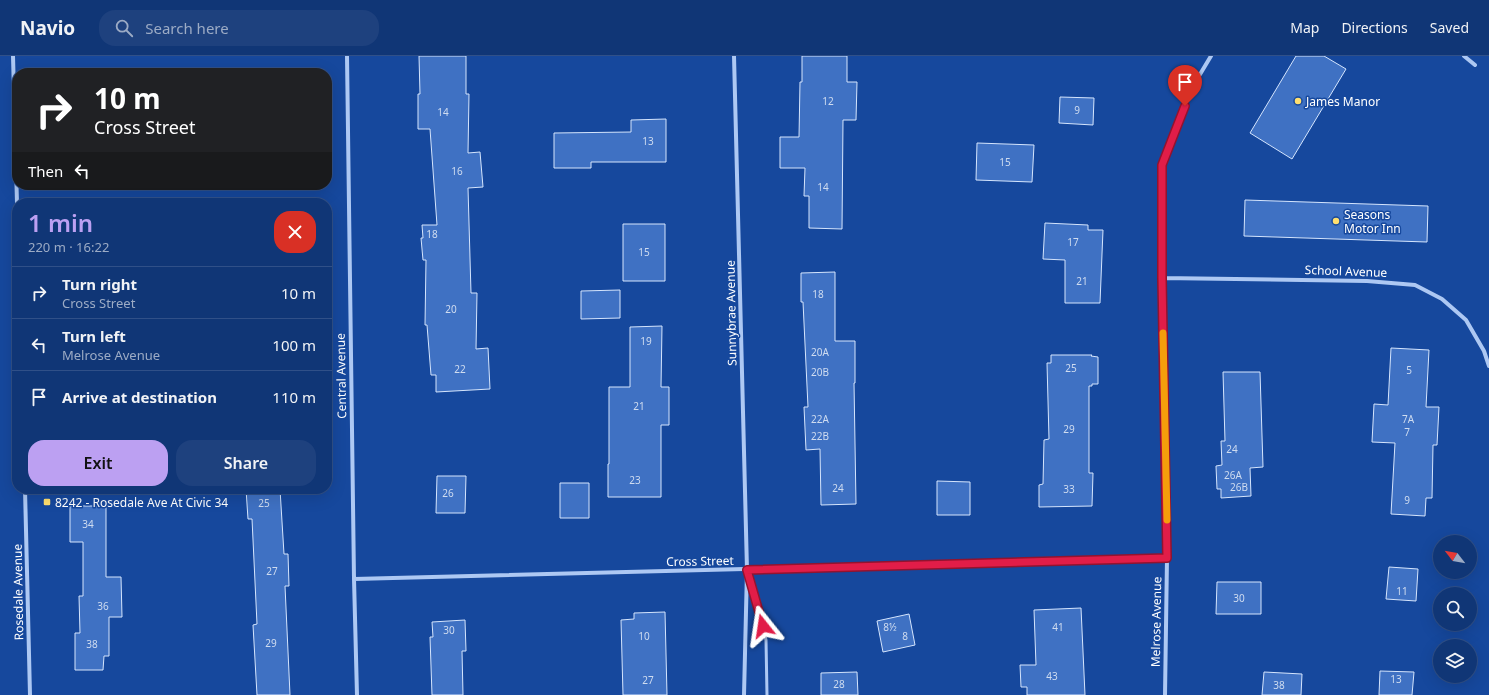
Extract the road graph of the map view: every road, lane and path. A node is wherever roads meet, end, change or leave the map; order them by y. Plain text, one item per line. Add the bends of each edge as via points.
1 (13, 56) edge
2 (347, 56) edge
3 (734, 56) edge
4 (1211, 56) edge
5 (1464, 56) edge
6 (1475, 65) dead end
7 (13, 68) edge
8 (1162, 278) junction
9 (1489, 366) edge
10 (25, 494) edge
11 (1167, 558) junction
12 (747, 570) junction
13 (354, 579) junction
14 (30, 695) edge
15 (357, 695) edge
16 (744, 695) edge
17 (766, 695) edge
18 (1164, 695) edge

1 - 7 street
2 - 13 street, Central Avenue
3 - 12 street, Sunnybrae Avenue
4 - 8 street, Melrose Avenue via 1190,91 1162,165
5 - 6 street
8 - 9 street, School Avenue via 1367,281 1415,285 1442,299 1466,320 1484,351
8 - 11 street, Melrose Avenue
10 - 14 street, Rosedale Avenue
11 - 12 street, Cross Street
11 - 18 street, Melrose Avenue
12 - 13 street, Cross Street
12 - 16 street, Sunnybrae Avenue
12 - 17 lane, Sunnybrae Avenue via 766,640
13 - 15 street, Central Avenue

